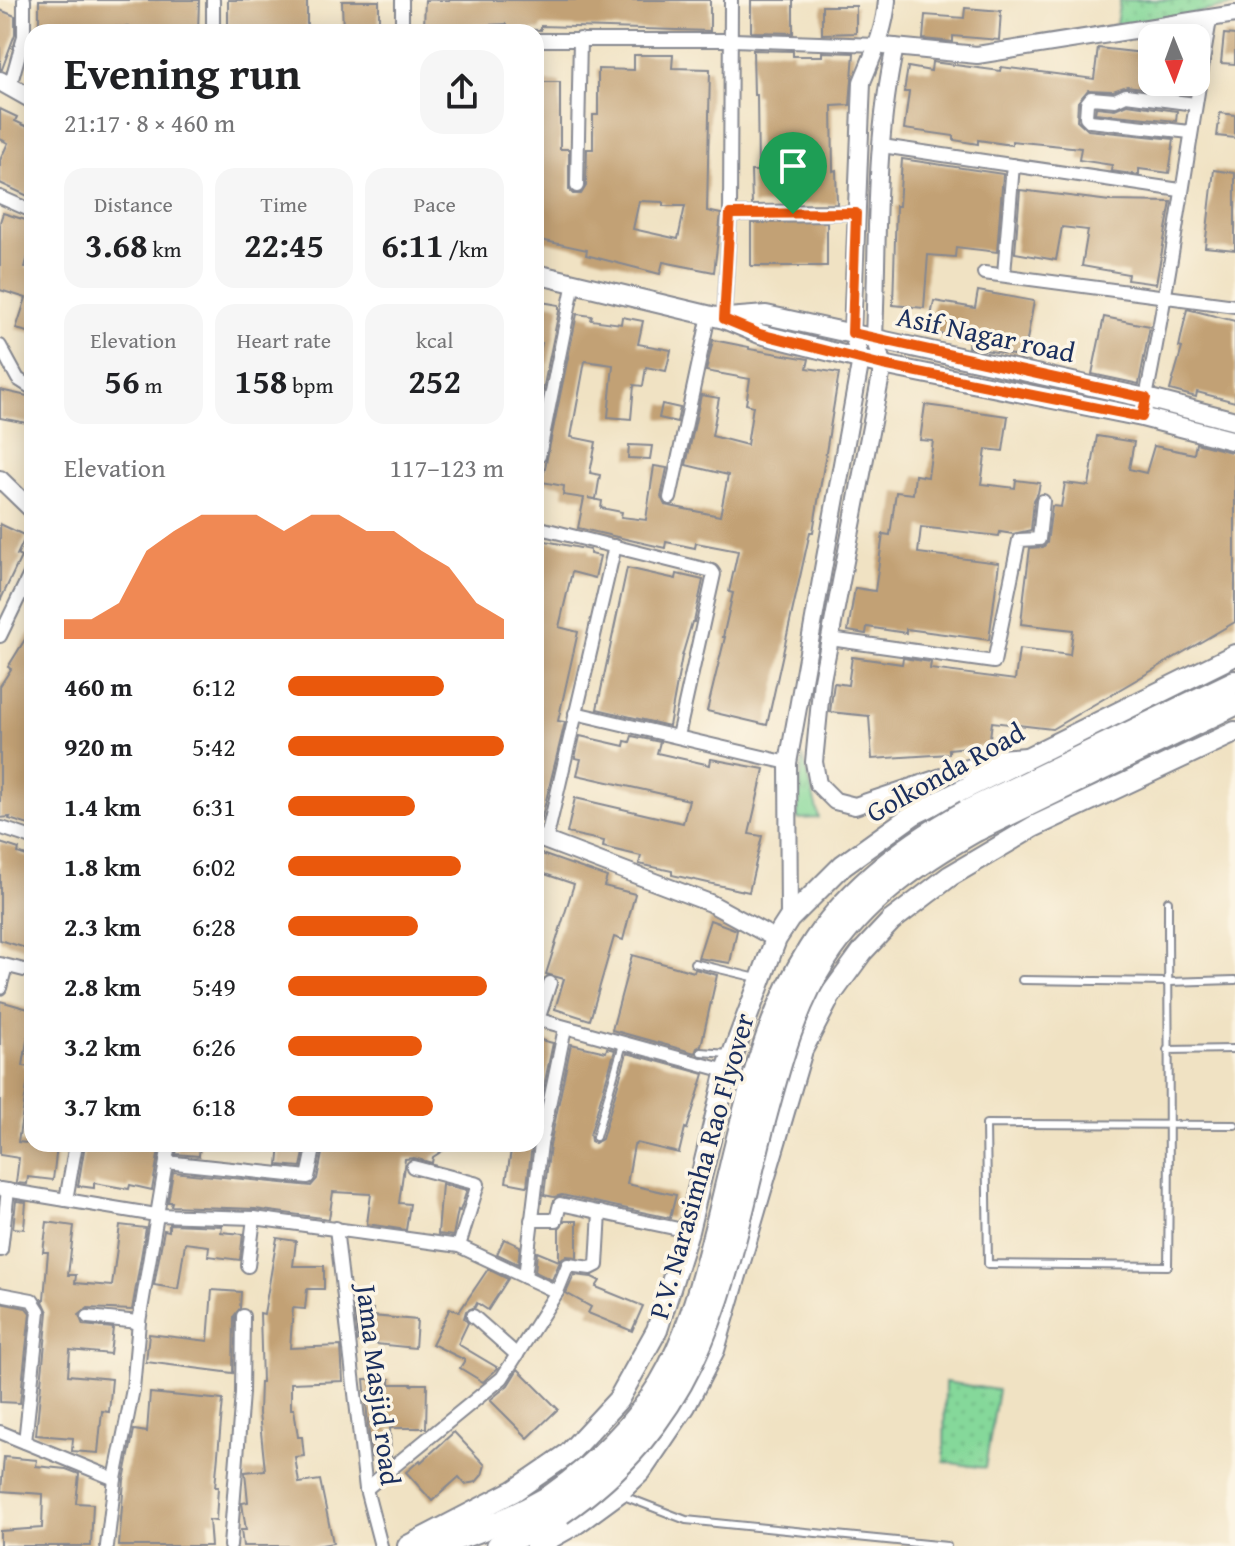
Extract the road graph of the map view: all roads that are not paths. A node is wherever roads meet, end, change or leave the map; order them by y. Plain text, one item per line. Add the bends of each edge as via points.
1 (24, 0) edge
2 (213, 0) edge
3 (402, 0) edge
4 (731, 0) edge
5 (887, 0) edge
6 (1235, 14) edge
7 (1210, 20) junction
8 (27, 24) edge
9 (213, 24) edge
10 (402, 24) edge
11 (580, 39) junction
12 (544, 40) edge
13 (733, 40) junction
14 (24, 44) edge
15 (886, 46) junction
16 (5, 84) edge
17 (24, 95) edge
18 (1195, 104) junction
19 (1190, 132) junction
20 (882, 146) junction
21 (1013, 165) junction
22 (577, 186) dead end
23 (1180, 190) junction
24 (0, 197) edge
25 (24, 208) edge
26 (856, 213) junction
27 (730, 214) junction
28 (984, 273) dead end
29 (1004, 274) junction
30 (544, 276) edge
31 (574, 282) junction
32 (1166, 296) junction
33 (1235, 306) edge
34 (716, 317) junction
35 (852, 333) junction
36 (874, 338) junction
37 (0, 346) edge
38 (861, 359) junction
39 (883, 365) junction
40 (24, 383) edge
41 (1146, 398) junction
42 (1142, 417) junction
43 (1235, 421) edge
44 (544, 431) edge
45 (1235, 441) edge
46 (0, 479) edge
47 (670, 498) dead end
48 (1043, 501) dead end
49 (24, 502) edge
50 (544, 529) edge
51 (615, 546) junction
52 (24, 586) edge
53 (0, 636) edge
54 (830, 639) junction
55 (1235, 655) edge
56 (1235, 682) edge
57 (1235, 704) edge
58 (575, 713) junction
59 (1235, 732) edge
60 (678, 736) junction
61 (1033, 755) junction
62 (788, 763) junction
63 (2, 828) dead end
64 (544, 828) edge
65 (24, 835) edge
66 (544, 840) edge
67 (1168, 901) dead end
68 (789, 919) junction
69 (776, 939) junction
70 (694, 963) dead end
71 (3, 965) edge
72 (24, 970) edge
73 (761, 979) junction
74 (1022, 980) dead end
75 (1235, 980) edge
76 (1168, 982) junction
77 (550, 983) dead end
78 (0, 988) edge
79 (544, 1000) edge
80 (544, 1022) edge
81 (565, 1028) junction
82 (623, 1044) junction
83 (1235, 1049) edge
84 (1167, 1050) junction
85 (701, 1052) dead end
86 (730, 1062) junction
87 (788, 1089) junction
88 (720, 1100) junction
89 (781, 1118) junction
90 (1235, 1125) edge
91 (1170, 1126) junction
92 (544, 1130) edge
93 (596, 1137) dead end
94 (75, 1152) edge
95 (168, 1152) edge
96 (313, 1152) edge
97 (540, 1152) edge
98 (166, 1162) junction
99 (413, 1167) dead end
100 (4, 1190) edge
101 (66, 1200) junction
102 (600, 1212) junction
103 (156, 1215) junction
104 (254, 1218) junction
105 (531, 1220) junction
106 (336, 1228) junction
107 (688, 1231) junction
108 (459, 1246) junction
109 (1, 1250) edge
110 (248, 1266) dead end
111 (525, 1277) junction
112 (557, 1292) junction
113 (0, 1294) edge
114 (243, 1316) dead end
115 (473, 1316) dead end
116 (88, 1317) dead end
117 (139, 1322) junction
118 (517, 1355) junction
119 (0, 1432) edge
120 (25, 1442) junction
121 (115, 1479) junction
122 (366, 1489) junction
123 (618, 1493) junction
124 (556, 1504) junction
125 (107, 1546) edge
126 (230, 1546) edge
127 (381, 1546) edge
128 (408, 1546) edge
129 (431, 1546) edge
130 (498, 1546) edge
131 (536, 1546) edge
132 (947, 1546) edge

1 - 8 street
2 - 9 street
3 - 10 street
4 - 13 street
5 - 15 street
6 - 7 street
7 - 15 street via 977,55
7 - 18 street
11 - 12 street
11 - 13 street
11 - 22 street
13 - 15 street
13 - 27 street
14 - 16 street
15 - 20 street
15 - 26 street via 862,82
16 - 17 main road
18 - 19 street
18 - 19 street via 1126,95 1115,100 1091,98 1087,103 1090,121
19 - 23 street
20 - 21 street
20 - 36 street
21 - 23 street
21 - 29 street
23 - 32 street
24 - 25 street
26 - 27 street
26 - 35 street
27 - 34 street
28 - 29 street
29 - 32 street
30 - 31 main road
31 - 34 main road
31 - 44 street
32 - 33 street
32 - 41 street
34 - 35 main road, Asif Nagar road via 766,315
34 - 38 main road via 760,334
34 - 47 street
35 - 36 main road, Asif Nagar road
35 - 38 street
36 - 39 street
36 - 41 main road, Asif Nagar road
37 - 40 street
38 - 39 main road
38 - 62 street
39 - 42 main road
39 - 54 street
41 - 42 street
41 - 43 main road, Asif Nagar road
42 - 45 main road
46 - 49 street
48 - 54 street via 1039,539 1019,540 994,662
50 - 51 street
51 - 58 street
51 - 60 street via 714,574
52 - 53 street
54 - 61 street via 814,762 818,784 835,801 855,806 998,758
55 - 61 highway, Golkonda Road
56 - 124 highway, P.V. Narasimha Rao Flyover, bridge via 931,831 899,853 835,913 810,948 771,1024 706,1268 678,1348 630,1424
57 - 124 highway, P.V. Narasimha Rao Flyover, bridge via 943,849 911,870 850,926 806,992 790,1031 713,1316 696,1357 655,1427 626,1460 592,1491
58 - 60 street
58 - 64 street
59 - 87 highway via 1033,827 950,876 891,921 830,996
60 - 62 street
61 - 68 highway, Golkonda Road via 914,814 843,865
62 - 68 street
63 - 65 street
66 - 69 street via 710,903
67 - 76 lane
68 - 69 highway, Golkonda Road
69 - 73 highway, Golkonda Road
70 - 73 lane
71 - 72 street
71 - 78 street
73 - 86 highway, Golkonda Road
74 - 76 lane
75 - 76 lane
76 - 84 lane
77 - 79 street
80 - 81 street
81 - 82 street
81 - 92 street
82 - 86 street
82 - 93 lane
83 - 84 lane
84 - 91 lane
85 - 86 lane
86 - 87 street
86 - 88 highway, Golkonda Road
87 - 89 highway
88 - 89 highway
88 - 107 highway, Golkonda Road
89 - 123 highway via 714,1350 685,1406 641,1471
90 - 91 lane
91 - 91 lane via 1168,1266 988,1264 986,1124
94 - 101 street
95 - 98 street
96 - 98 street via 308,1177
97 - 105 street
98 - 103 street
99 - 108 street via 478,1184
100 - 101 street
100 - 109 street
101 - 103 street
102 - 105 street via 560,1204 556,1220
102 - 107 street
102 - 112 street via 597,1265 568,1265
103 - 104 street
103 - 117 street
104 - 106 street
104 - 110 street
105 - 111 street
106 - 108 street
106 - 122 street, Jama Masjid road
107 - 128 highway, Golkonda Road via 657,1330 618,1400 568,1454 514,1491
108 - 111 street
111 - 112 street
112 - 118 street
113 - 120 street via 32,1300 39,1311
114 - 126 street
115 - 118 street
116 - 117 street
117 - 121 street via 133,1389
118 - 122 street via 502,1378
119 - 120 street
120 - 121 street
121 - 125 street
122 - 127 street, Jama Masjid road
123 - 131 highway
123 - 132 lane via 686,1520
124 - 129 highway, P.V. Narasimha Rao Flyover
124 - 130 highway, P.V. Narasimha Rao Flyover via 528,1532

